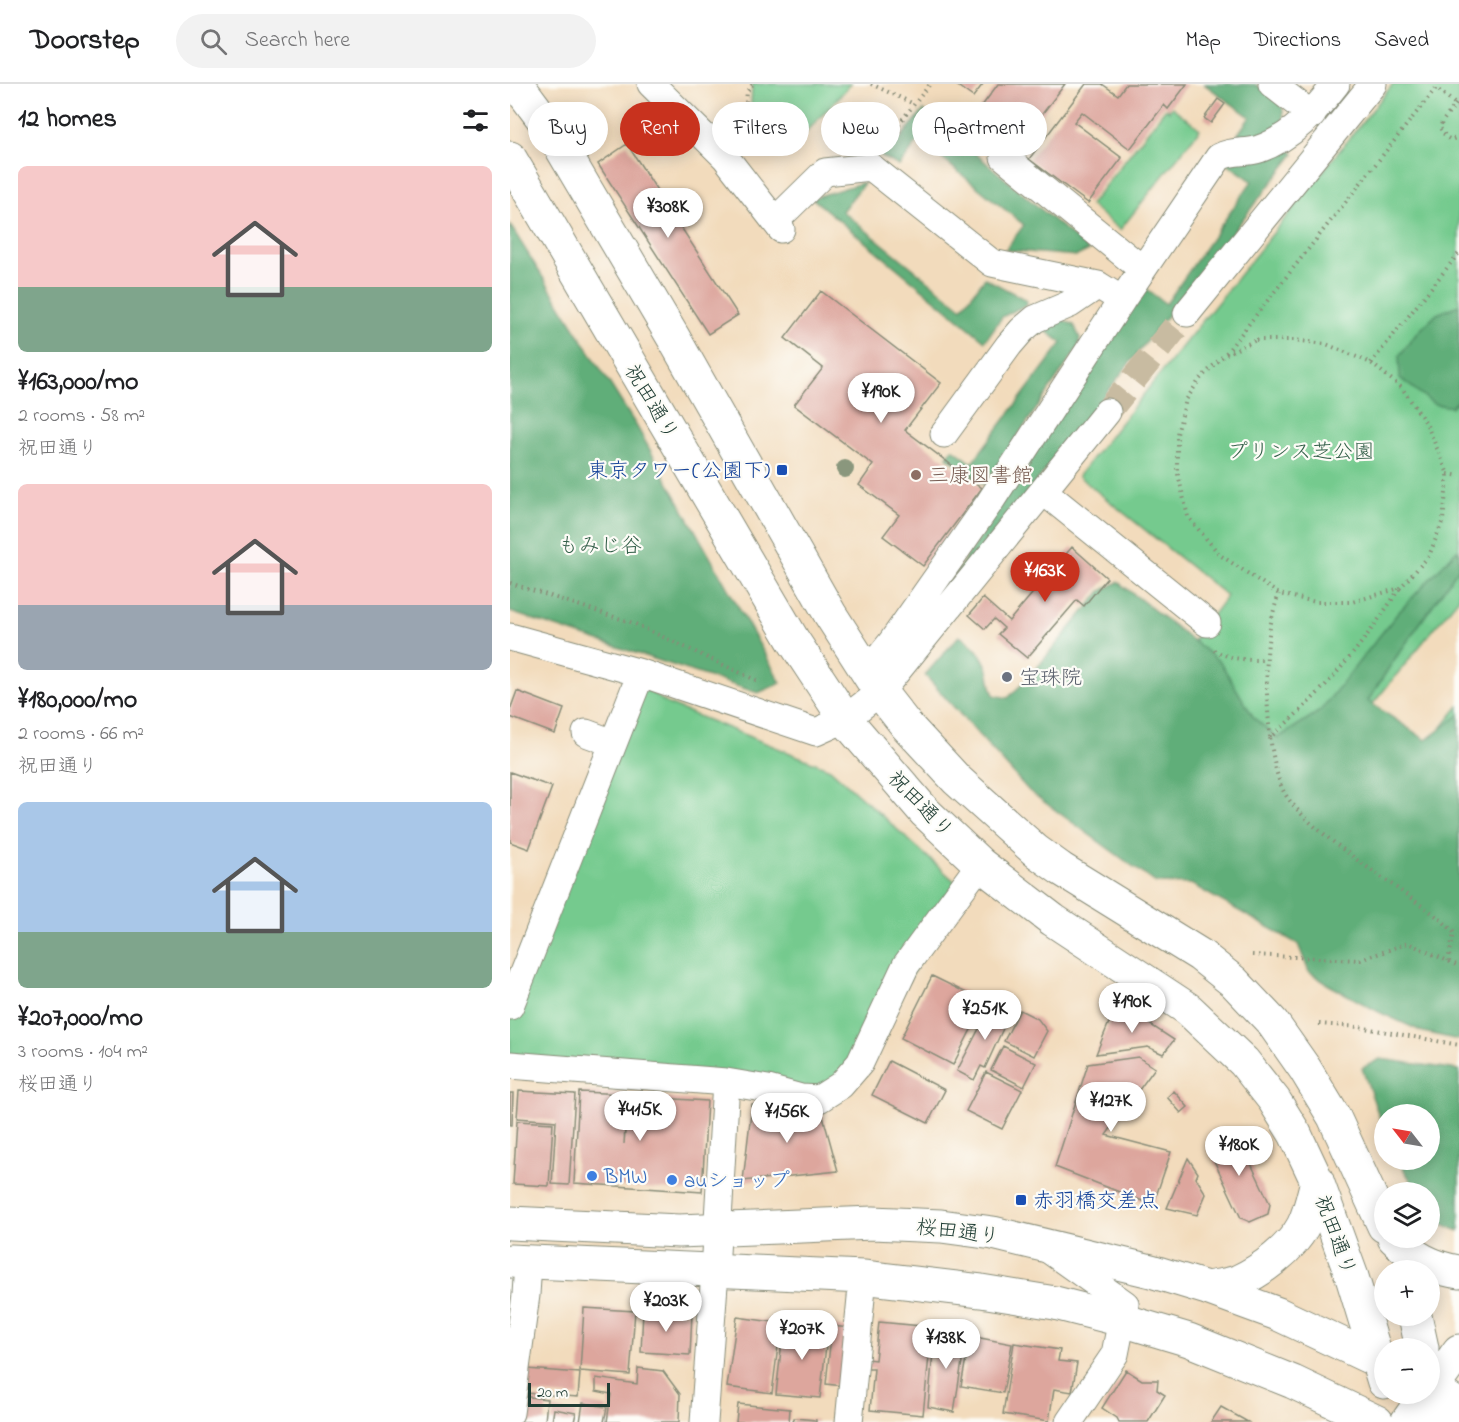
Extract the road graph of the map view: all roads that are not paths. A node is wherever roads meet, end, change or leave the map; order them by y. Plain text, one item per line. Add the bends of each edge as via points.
1 (517, 84) edge
2 (651, 84) edge
3 (1272, 84) edge
4 (1336, 84) edge
5 (1373, 84) edge
6 (1312, 115) junction
7 (1005, 157) dead end
8 (510, 158) edge
9 (1142, 269) junction
10 (1098, 285) junction
11 (1122, 300) junction
12 (1187, 313) tunnel mouth
13 (1107, 412) tunnel mouth
14 (944, 434) dead end
15 (1043, 491) junction
16 (1208, 635) road end
17 (510, 637) edge
18 (641, 673) junction
19 (877, 687) junction
20 (845, 719) junction
21 (586, 734) dead end
22 (613, 743) junction
23 (980, 864) junction
24 (510, 1006) edge
25 (510, 1065) edge
26 (726, 1082) junction
27 (1334, 1117) junction
28 (1295, 1134) junction
29 (1317, 1181) junction
30 (1374, 1204) edge
31 (510, 1222) edge
32 (717, 1230) junction
33 (1042, 1245) junction
34 (1406, 1248) edge
35 (519, 1262) edge
36 (715, 1271) junction
37 (1459, 1272) edge
38 (863, 1277) junction
39 (1207, 1288) junction
40 (1122, 1320) junction
41 (1374, 1344) edge
42 (1459, 1351) edge
43 (1374, 1365) edge
44 (1440, 1374) edge
45 (1440, 1395) edge
46 (1391, 1404) edge
47 (1419, 1404) edge
48 (1459, 1406) edge
49 (510, 1413) edge
50 (1459, 1418) edge
51 (704, 1422) edge
52 (855, 1422) edge
53 (1069, 1422) edge
54 (1377, 1422) edge
55 (1396, 1422) edge
56 (1407, 1422) edge
57 (1441, 1422) edge

1 - 19 main road, 祝田通り via 549,127 830,614
2 - 10 street via 726,158 778,225 825,172 871,167 992,263
3 - 6 street
4 - 6 street
5 - 12 street
6 - 9 street via 1281,140 1256,150 1230,151 1219,157
7 - 9 street
8 - 20 main road, 祝田通り via 775,610
9 - 11 street
10 - 11 street
10 - 14 street via 1022,330
11 - 19 street via 990,502 891,643
13 - 15 street
15 - 16 street
15 - 19 street via 904,662
17 - 18 street
18 - 20 street via 816,732
18 - 22 street
19 - 20 street
19 - 27 main road, 祝田通り via 957,780 1036,851 1200,955 1234,982 1272,1022
20 - 23 main road, 祝田通り via 925,812
21 - 22 street
22 - 24 street
23 - 26 street via 906,965 860,1063 841,1085 819,1099
23 - 28 main road, 祝田通り via 1053,920 1188,1010 1244,1062
25 - 26 street
26 - 32 street
27 - 28 main road
27 - 30 main road, 祝田通り
28 - 29 main road, 祝田通り
29 - 39 main road via 1302,1227 1288,1245 1237,1282
29 - 41 main road, 祝田通り
31 - 32 main road, 桜田通り
32 - 33 main road, 桜田通り via 873,1223 941,1226
32 - 36 street
33 - 39 main road, 桜田通り
33 - 40 street via 1125,1304
34 - 37 main road via 1429,1265
35 - 36 main road
35 - 49 street via 526,1296
36 - 38 main road
36 - 51 street
38 - 40 main road via 1055,1303
38 - 52 street
39 - 43 main road, 桜田通り via 1278,1314
40 - 53 street via 1115,1354
40 - 54 main road via 1245,1361
42 - 44 main road
45 - 48 main road
46 - 55 main road
47 - 56 main road
50 - 57 main road

